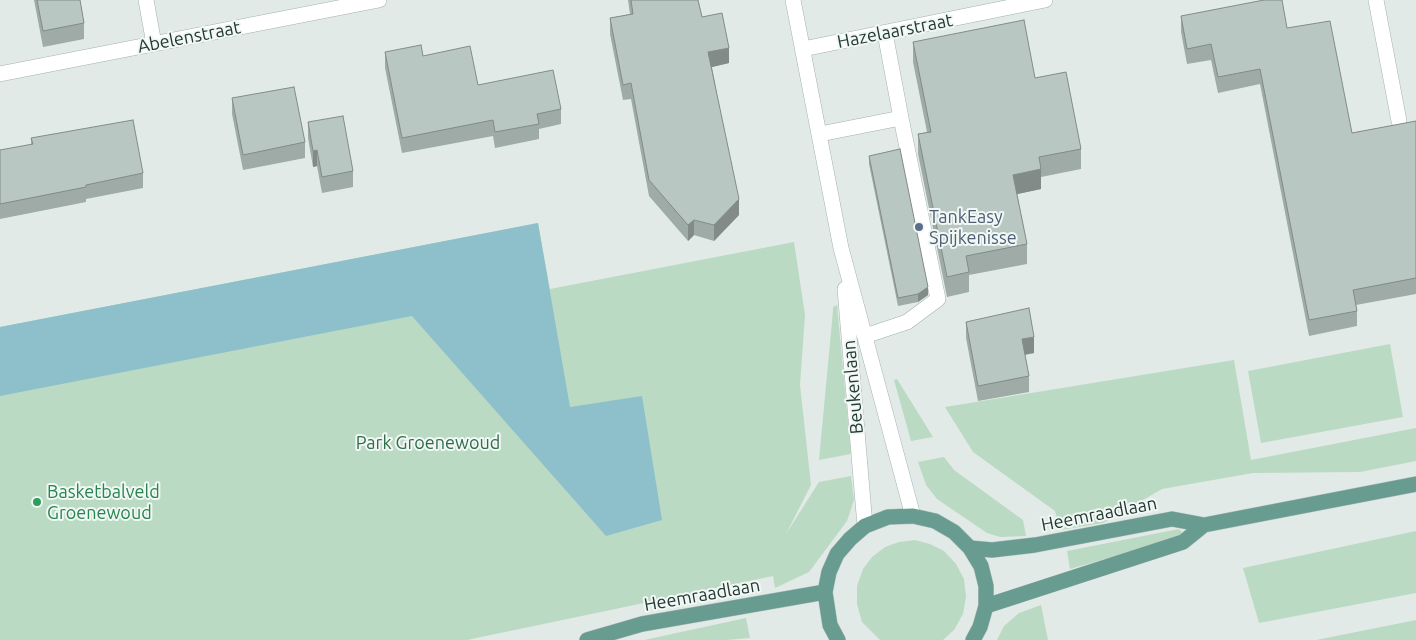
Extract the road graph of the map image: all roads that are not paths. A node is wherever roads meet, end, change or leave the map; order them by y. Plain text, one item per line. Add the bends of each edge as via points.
1 (146, 0) edge
2 (379, 0) edge
3 (793, 0) edge
4 (1046, 0) edge
5 (1376, 0) edge
6 (885, 33) junction
7 (154, 44) junction
8 (803, 49) junction
9 (0, 74) edge
10 (901, 118) junction
11 (1399, 120) dead end
12 (820, 134) junction
13 (841, 248) junction
14 (865, 336) junction
15 (1416, 484) edge
16 (913, 516) junction
17 (1204, 525) junction
18 (866, 526) junction
19 (970, 548) junction
20 (825, 592) junction
21 (986, 606) junction
22 (588, 640) edge
23 (838, 640) edge
24 (973, 640) edge

1 - 7 street
2 - 7 street, Abelenstraat
3 - 8 street, Beukenlaan
4 - 6 street, Hazelaarstraat
5 - 11 street
6 - 8 street, Hazelaarstraat
6 - 10 street
7 - 9 street, Abelenstraat
8 - 12 street, Beukenlaan
10 - 12 street
10 - 14 street via 938,299 907,322
12 - 13 street, Beukenlaan
13 - 14 street, Beukenlaan
13 - 18 street, Beukenlaan
14 - 16 street, Beukenlaan
15 - 17 main road, Heemraadlaan
16 - 18 main road via 888,518
16 - 19 main road via 935,521 954,532
17 - 19 main road, Heemraadlaan via 1172,519 1035,545 992,550
17 - 21 main road, Heemraadlaan via 1183,542
18 - 20 main road via 837,554
19 - 21 main road via 984,579
20 - 22 main road, Heemraadlaan via 642,624
20 - 23 main road via 830,626
21 - 24 main road

